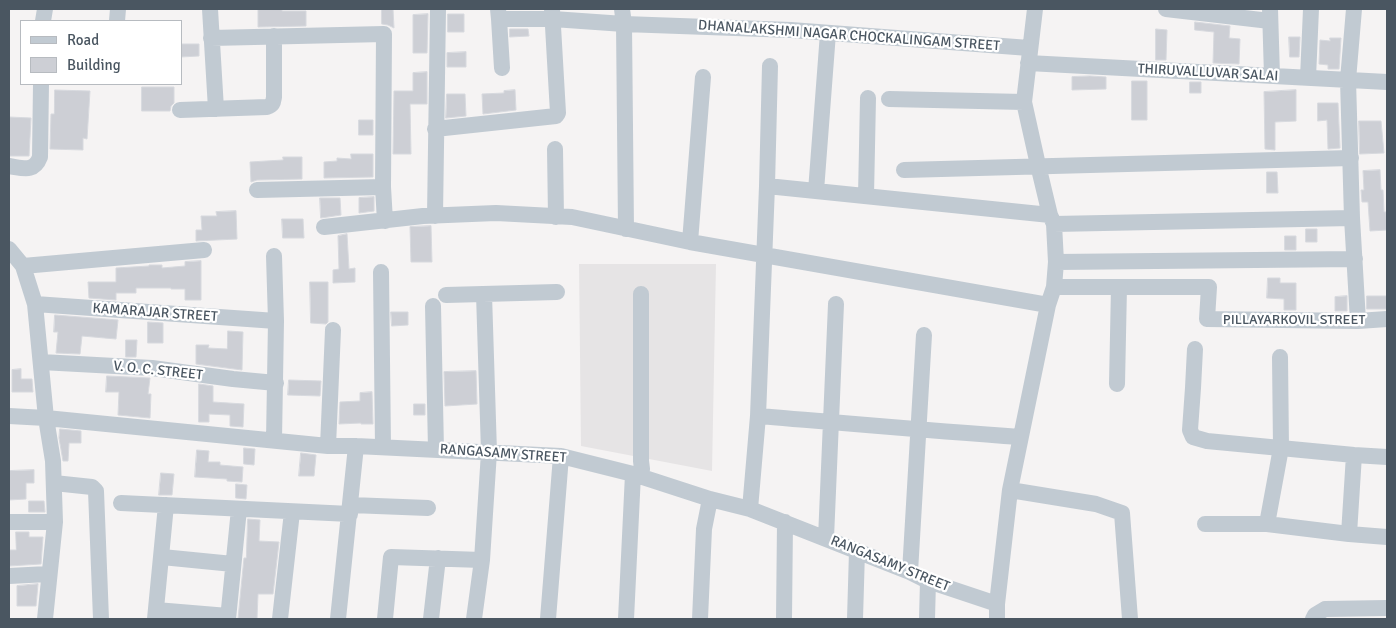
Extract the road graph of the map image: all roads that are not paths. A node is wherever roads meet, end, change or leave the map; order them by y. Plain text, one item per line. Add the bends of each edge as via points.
1 (210, 9) edge
2 (438, 9) edge
3 (1035, 9) edge
4 (1166, 9) edge
5 (1311, 9) edge
6 (1354, 9) edge
7 (499, 14) edge
8 (553, 14) edge
9 (1270, 15) edge
10 (623, 16) edge
11 (828, 34) junction
12 (274, 36) junction
13 (211, 38) junction
14 (1029, 56) junction
15 (770, 66) dead end
16 (502, 68) dead end
17 (1272, 76) junction
18 (703, 77) dead end
19 (1308, 78) junction
20 (1348, 80) junction
21 (1387, 82) edge
22 (41, 85) edge
23 (868, 98) dead end
24 (889, 99) dead end
25 (1024, 102) junction
26 (216, 109) junction
27 (180, 110) dead end
28 (435, 129) junction
29 (555, 149) dead end
30 (1351, 158) junction
31 (9, 166) edge
32 (1038, 166) junction
33 (904, 170) dead end
34 (767, 186) junction
35 (383, 187) junction
36 (258, 190) dead end
37 (816, 191) junction
38 (866, 196) junction
39 (435, 216) junction
40 (556, 217) junction
41 (1352, 218) junction
42 (1052, 219) junction
43 (385, 221) junction
44 (324, 227) dead end
45 (626, 228) junction
46 (690, 242) junction
47 (9, 249) edge
48 (204, 250) dead end
49 (763, 255) junction
50 (274, 256) dead end
51 (1354, 258) junction
52 (1056, 262) junction
53 (23, 266) junction
54 (380, 272) dead end
55 (1054, 287) junction
56 (1119, 287) junction
57 (557, 292) dead end
58 (484, 294) junction
59 (641, 294) dead end
60 (446, 295) dead end
61 (34, 304) junction
62 (836, 304) dead end
63 (1048, 305) junction
64 (433, 306) dead end
65 (1387, 319) edge
66 (276, 321) junction
67 (1358, 322) junction
68 (333, 330) dead end
69 (924, 335) dead end
70 (1195, 349) dead end
71 (1280, 358) dead end
72 (41, 362) junction
73 (276, 383) junction
74 (1117, 384) dead end
75 (9, 416) edge
76 (758, 416) junction
77 (46, 418) junction
78 (830, 422) junction
79 (918, 430) junction
80 (1020, 437) junction
81 (274, 440) junction
82 (328, 446) junction
83 (356, 446) junction
84 (383, 447) junction
85 (1281, 448) junction
86 (436, 450) junction
87 (489, 452) junction
88 (561, 456) junction
89 (1354, 456) junction
90 (1387, 458) edge
91 (636, 475) junction
92 (54, 484) junction
93 (1010, 490) junction
94 (710, 498) junction
95 (121, 503) dead end
96 (166, 505) junction
97 (428, 508) dead end
98 (750, 508) junction
99 (239, 509) junction
100 (350, 510) junction
101 (292, 512) junction
102 (9, 522) edge
103 (55, 522) junction
104 (785, 522) junction
105 (1205, 524) dead end
106 (1267, 524) junction
107 (1349, 534) junction
108 (1387, 536) edge
109 (826, 538) junction
110 (857, 551) junction
111 (162, 557) junction
112 (438, 558) junction
113 (482, 560) junction
114 (233, 564) junction
115 (910, 572) junction
116 (48, 574) junction
117 (9, 576) edge
118 (928, 581) junction
119 (1387, 608) edge
120 (997, 612) edge
121 (156, 615) edge
122 (228, 618) edge
123 (45, 619) edge
124 (101, 619) edge
125 (280, 619) edge
126 (338, 619) edge
127 (385, 619) edge
128 (431, 619) edge
129 (474, 619) edge
130 (548, 619) edge
131 (626, 619) edge
132 (700, 619) edge
133 (784, 619) edge
134 (856, 619) edge
135 (927, 619) edge
136 (1130, 619) edge
137 (1313, 619) edge

1 - 13 street
2 - 28 street
3 - 14 street
4 - 9 street
5 - 19 street
6 - 20 street
7 - 8 street, DHANALAKSHMI NAGAR CHOCKALINGAM STREET
7 - 16 street
8 - 10 street, DHANALAKSHMI NAGAR CHOCKALINGAM STREET
8 - 28 street via 556,116
9 - 17 street
10 - 11 street, DHANALAKSHMI NAGAR CHOCKALINGAM STREET
10 - 45 street
11 - 14 street, DHANALAKSHMI NAGAR CHOCKALINGAM STREET
11 - 37 street
12 - 13 street
12 - 26 street via 271,106
12 - 35 street via 384,34
13 - 26 street
14 - 17 street, THIRUVALLUVAR SALAI
14 - 25 street
15 - 34 street
17 - 19 street, THIRUVALLUVAR SALAI
18 - 46 street
19 - 20 street, THIRUVALLUVAR SALAI
20 - 21 street, THIRUVALLUVAR SALAI
20 - 30 street
22 - 31 street via 40,156 31,168
23 - 38 street
24 - 25 street
25 - 32 street
26 - 27 street
28 - 39 street
29 - 40 street
30 - 32 street
30 - 41 street
32 - 33 street
32 - 42 street
34 - 37 street
34 - 49 street
35 - 36 street
35 - 43 street
37 - 38 street
38 - 42 street
39 - 40 street via 496,213
39 - 43 street
40 - 45 street
41 - 42 street
41 - 51 street
42 - 52 street
43 - 44 street
45 - 46 street
46 - 49 street
47 - 53 street
48 - 53 street
49 - 63 street
49 - 76 street
50 - 66 street
51 - 52 street
51 - 67 street
52 - 55 street
53 - 61 street
54 - 84 street
55 - 56 street, PILLAYARKOVIL STREET
55 - 63 street
56 - 67 street, PILLAYARKOVIL STREET via 1209,287 1207,319
56 - 74 street
57 - 58 street
58 - 60 street
58 - 87 street
59 - 91 street via 642,469
61 - 66 street, KAMARAJAR STREET
61 - 72 street
62 - 78 street
63 - 80 street
64 - 86 street
65 - 67 street, PILLAYARKOVIL STREET
66 - 73 street
68 - 82 street
69 - 79 street
70 - 85 street via 1191,434 1198,439
71 - 85 street
72 - 73 street, V. O. C. STREET via 152,368
72 - 77 street
73 - 81 street
75 - 77 street, RANGASAMY STREET
76 - 78 street
76 - 98 street
77 - 81 street, RANGASAMY STREET
77 - 92 street
78 - 79 street
78 - 109 street
79 - 80 street
79 - 115 street
80 - 93 street
81 - 82 street, RANGASAMY STREET
82 - 83 street, RANGASAMY STREET
83 - 84 street, RANGASAMY STREET
83 - 100 street
84 - 86 street, RANGASAMY STREET
85 - 89 street
85 - 106 street
86 - 87 street, RANGASAMY STREET
87 - 88 street, RANGASAMY STREET
87 - 113 street
88 - 91 street, RANGASAMY STREET
88 - 130 street
89 - 90 street
89 - 107 street
91 - 94 street, RANGASAMY STREET
91 - 131 street
92 - 103 street
92 - 124 street via 91,487 96,491
93 - 120 street
93 - 136 street via 1096,504 1122,513
94 - 98 street, RANGASAMY STREET
94 - 132 street via 704,529
95 - 96 street
96 - 99 street
96 - 111 street
97 - 100 street
98 - 104 street, RANGASAMY STREET
99 - 101 street
99 - 114 street
100 - 101 street
100 - 126 street
101 - 125 street
102 - 103 street
103 - 116 street
104 - 109 street, RANGASAMY STREET
104 - 133 street
105 - 106 street
106 - 107 street
107 - 108 street
109 - 110 street, RANGASAMY STREET
110 - 115 street, RANGASAMY STREET
110 - 134 street
111 - 114 street
111 - 121 street
112 - 113 street
112 - 127 street via 391,557
112 - 128 street
113 - 129 street
114 - 122 street
115 - 118 street, RANGASAMY STREET
116 - 117 street
116 - 123 street
118 - 120 street, RANGASAMY STREET
118 - 135 street
119 - 137 street via 1325,609 1315,614
121 - 122 street

